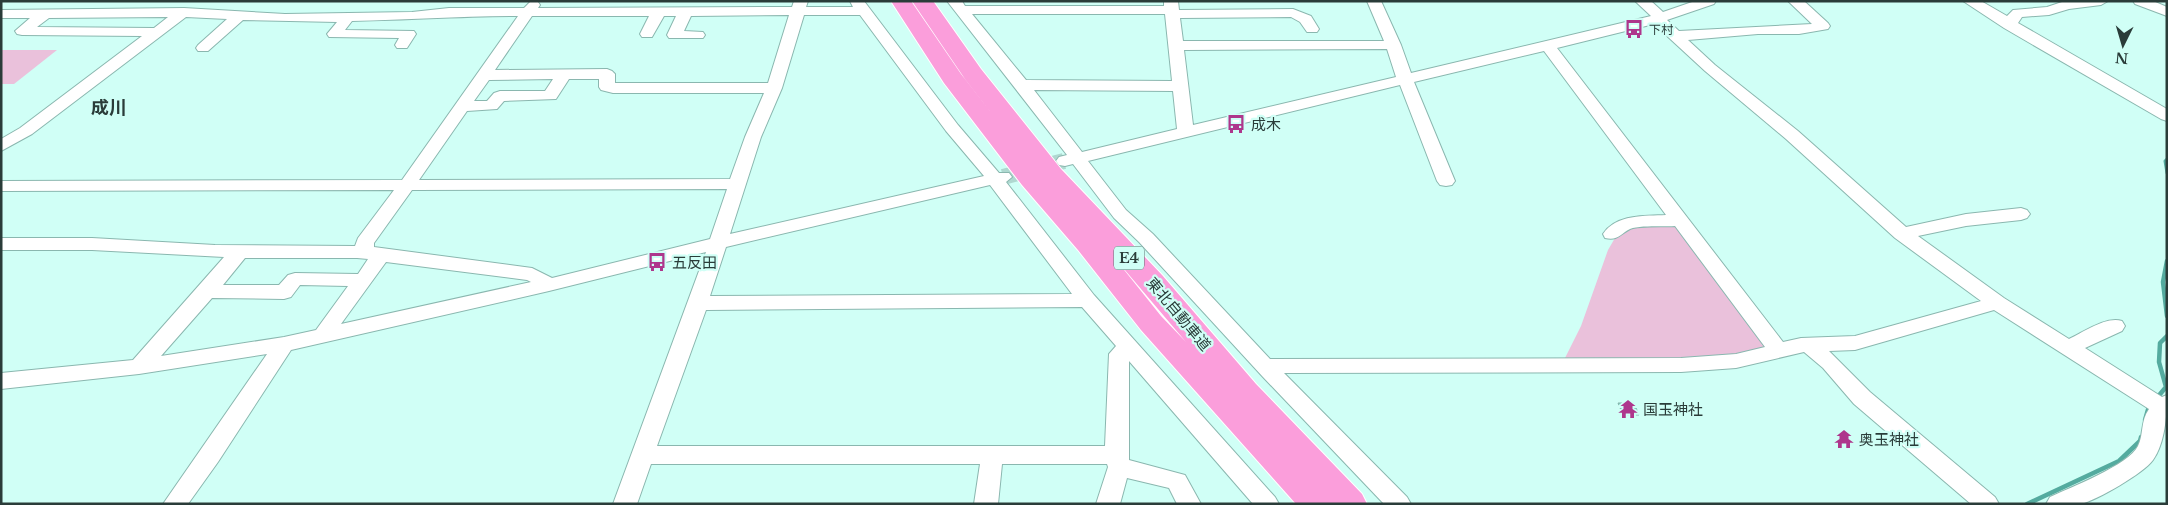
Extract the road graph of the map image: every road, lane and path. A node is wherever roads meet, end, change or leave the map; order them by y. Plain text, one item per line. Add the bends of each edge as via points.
1 (197, 1) edge
2 (891, 1) edge
3 (901, 1) edge
4 (922, 1) edge
5 (1374, 1) edge
6 (1642, 1) edge
7 (1708, 1) edge
8 (1795, 1) edge
9 (1970, 1) edge
10 (2101, 1) edge
11 (2140, 1) edge
12 (2076, 3) edge
13 (532, 6) edge
14 (800, 6) edge
15 (861, 6) edge
16 (957, 6) edge
17 (1172, 8) edge
18 (663, 9) edge
19 (2167, 12) edge
20 (183, 13) junction
21 (685, 13) junction
22 (1, 14) edge
23 (45, 14) junction
24 (239, 16) junction
25 (348, 17) junction
26 (1659, 18) junction
27 (2009, 25) junction
28 (1312, 29) dead end
29 (157, 32) junction
30 (647, 34) dead end
31 (698, 35) dead end
32 (1677, 36) junction
33 (402, 45) dead end
34 (1394, 45) junction
35 (1547, 45) junction
36 (1176, 46) junction
37 (203, 48) dead end
38 (484, 74) junction
39 (564, 74) junction
40 (952, 78) junction
41 (1404, 79) junction
42 (1022, 85) junction
43 (1181, 86) junction
44 (774, 88) junction
45 (462, 106) junction
46 (2167, 116) edge
47 (1186, 132) junction
48 (1, 146) edge
49 (1070, 160) junction
50 (999, 178) junction
51 (1446, 181) dead end
52 (738, 184) junction
53 (407, 185) junction
54 (1, 186) edge
55 (2021, 214) dead end
56 (1680, 220) junction
57 (1612, 234) dead end
58 (1902, 234) junction
59 (718, 243) junction
60 (1, 244) edge
61 (239, 252) junction
62 (376, 253) junction
63 (363, 280) junction
64 (549, 285) junction
65 (207, 291) junction
66 (1087, 300) junction
67 (698, 304) junction
68 (1997, 304) junction
69 (2115, 326) dead end
70 (323, 335) junction
71 (284, 344) junction
72 (1809, 345) junction
73 (1129, 347) junction
74 (2066, 348) junction
75 (1779, 351) junction
76 (138, 366) junction
77 (1265, 366) junction
78 (1, 381) edge
79 (2165, 406) edge
80 (642, 455) junction
81 (992, 455) junction
82 (1118, 461) junction
83 (174, 504) edge
84 (625, 504) edge
85 (986, 504) edge
86 (1108, 504) edge
87 (1190, 504) edge
88 (1267, 504) edge
89 (1317, 504) edge
90 (1350, 504) edge
91 (1399, 504) edge
92 (1987, 504) edge
93 (2058, 504) edge

1 - 20 street
2 - 40 highway
3 - 40 highway, 東北自動車道 / E4
4 - 90 highway, 東北自動車道 / E4 via 973,74 1052,174 1152,282 1245,392
5 - 34 street
6 - 26 street
7 - 26 street
8 - 32 street via 1823,26 1806,30
9 - 27 street
10 - 12 street
11 - 19 street
12 - 27 street via 2049,11 2018,14
13 - 18 street
13 - 25 street via 420,16
13 - 38 street
14 - 15 street
14 - 21 street
14 - 44 street
15 - 50 street via 952,128
16 - 17 street
16 - 42 street
17 - 28 street via 1293,13 1306,19
17 - 36 street
18 - 21 street
18 - 30 street
20 - 23 street
20 - 24 street
20 - 29 street
21 - 31 street via 674,34
22 - 23 street
23 - 29 street via 22,31
24 - 25 street
24 - 37 street
25 - 33 street via 334,34 408,34
26 - 32 street
26 - 35 street
27 - 46 street
29 - 48 street via 26,131
32 - 58 street
34 - 36 street
34 - 41 street
35 - 41 street
35 - 56 street
36 - 43 street
38 - 39 street
38 - 45 street
39 - 44 street via 607,74 607,87 613,88
39 - 45 street via 550,96 500,96 491,106
40 - 89 highway, 東北自動車道 / E4 via 1031,180 1088,244 1151,323
41 - 47 street
41 - 51 street
42 - 43 street
42 - 49 street
43 - 47 street
44 - 52 street
45 - 53 street
47 - 49 street
49 - 77 street
50 - 59 street
50 - 66 street
52 - 53 street
52 - 59 street
53 - 54 street
53 - 62 street via 365,242 364,249
55 - 58 street via 1966,220
56 - 57 street via 1631,223
56 - 75 street
58 - 68 street
59 - 64 street
59 - 67 street
60 - 61 street via 92,244
61 - 62 street
61 - 65 street
62 - 63 street
62 - 64 street via 532,274
63 - 65 street via 295,280 284,292
63 - 70 street
64 - 70 street
65 - 76 street
66 - 67 street
66 - 73 street
67 - 80 street
68 - 72 street via 1855,343
68 - 74 street
69 - 74 street
70 - 71 street
71 - 76 street
71 - 83 street
72 - 75 street
72 - 92 street via 1862,398
73 - 82 street via 1119,354
73 - 88 street
74 - 79 street
75 - 77 street via 1736,362 1682,365
76 - 78 street
77 - 91 street
79 - 93 street via 2155,414 2144,456 2129,468
80 - 81 street
80 - 84 street
81 - 82 street
81 - 85 street
82 - 86 street
82 - 87 street via 1177,481

